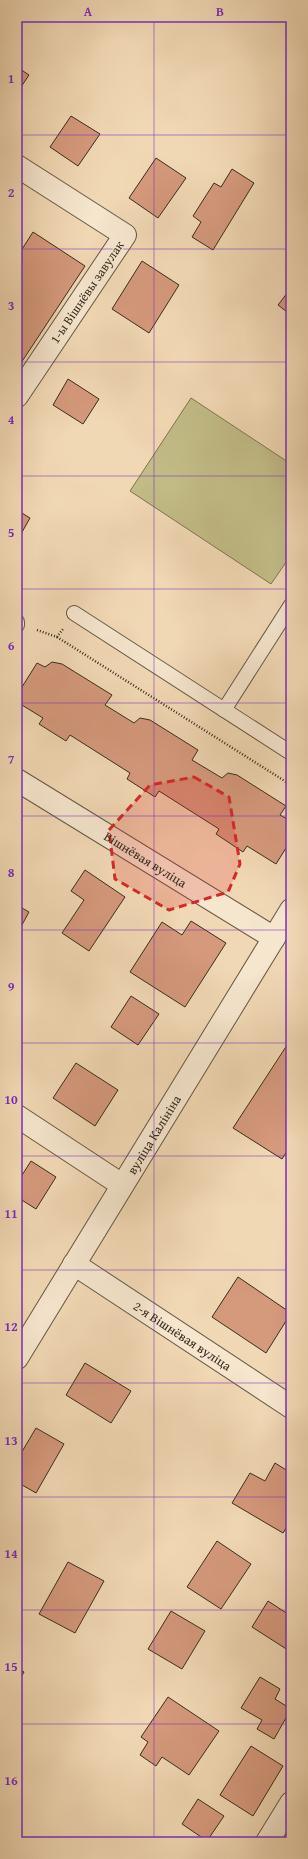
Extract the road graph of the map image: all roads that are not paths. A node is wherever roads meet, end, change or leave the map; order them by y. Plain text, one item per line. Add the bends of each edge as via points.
1 (17, 166) edge
2 (17, 396) edge
3 (291, 605) edge
4 (74, 613) road end
5 (224, 710) junction
6 (291, 753) edge
7 (17, 780) edge
8 (291, 910) edge
9 (274, 938) junction
10 (17, 1116) edge
11 (122, 1184) junction
12 (74, 1264) junction
13 (17, 1358) edge
14 (291, 1408) edge
15 (291, 1803) edge
16 (267, 1842) edge

1 - 2 street, 1-ы Вішнёвы завулак via 125,235
3 - 5 lane
4 - 5 lane
5 - 6 lane
7 - 9 street, Вішнёвая вуліца
8 - 9 street, вуліца Калініна
9 - 11 street, вуліца Калініна
10 - 11 street
11 - 12 street, вуліца Калініна
12 - 13 street, вуліца Калініна
12 - 14 street, 2-я Вішнёвая вуліца
15 - 16 street

